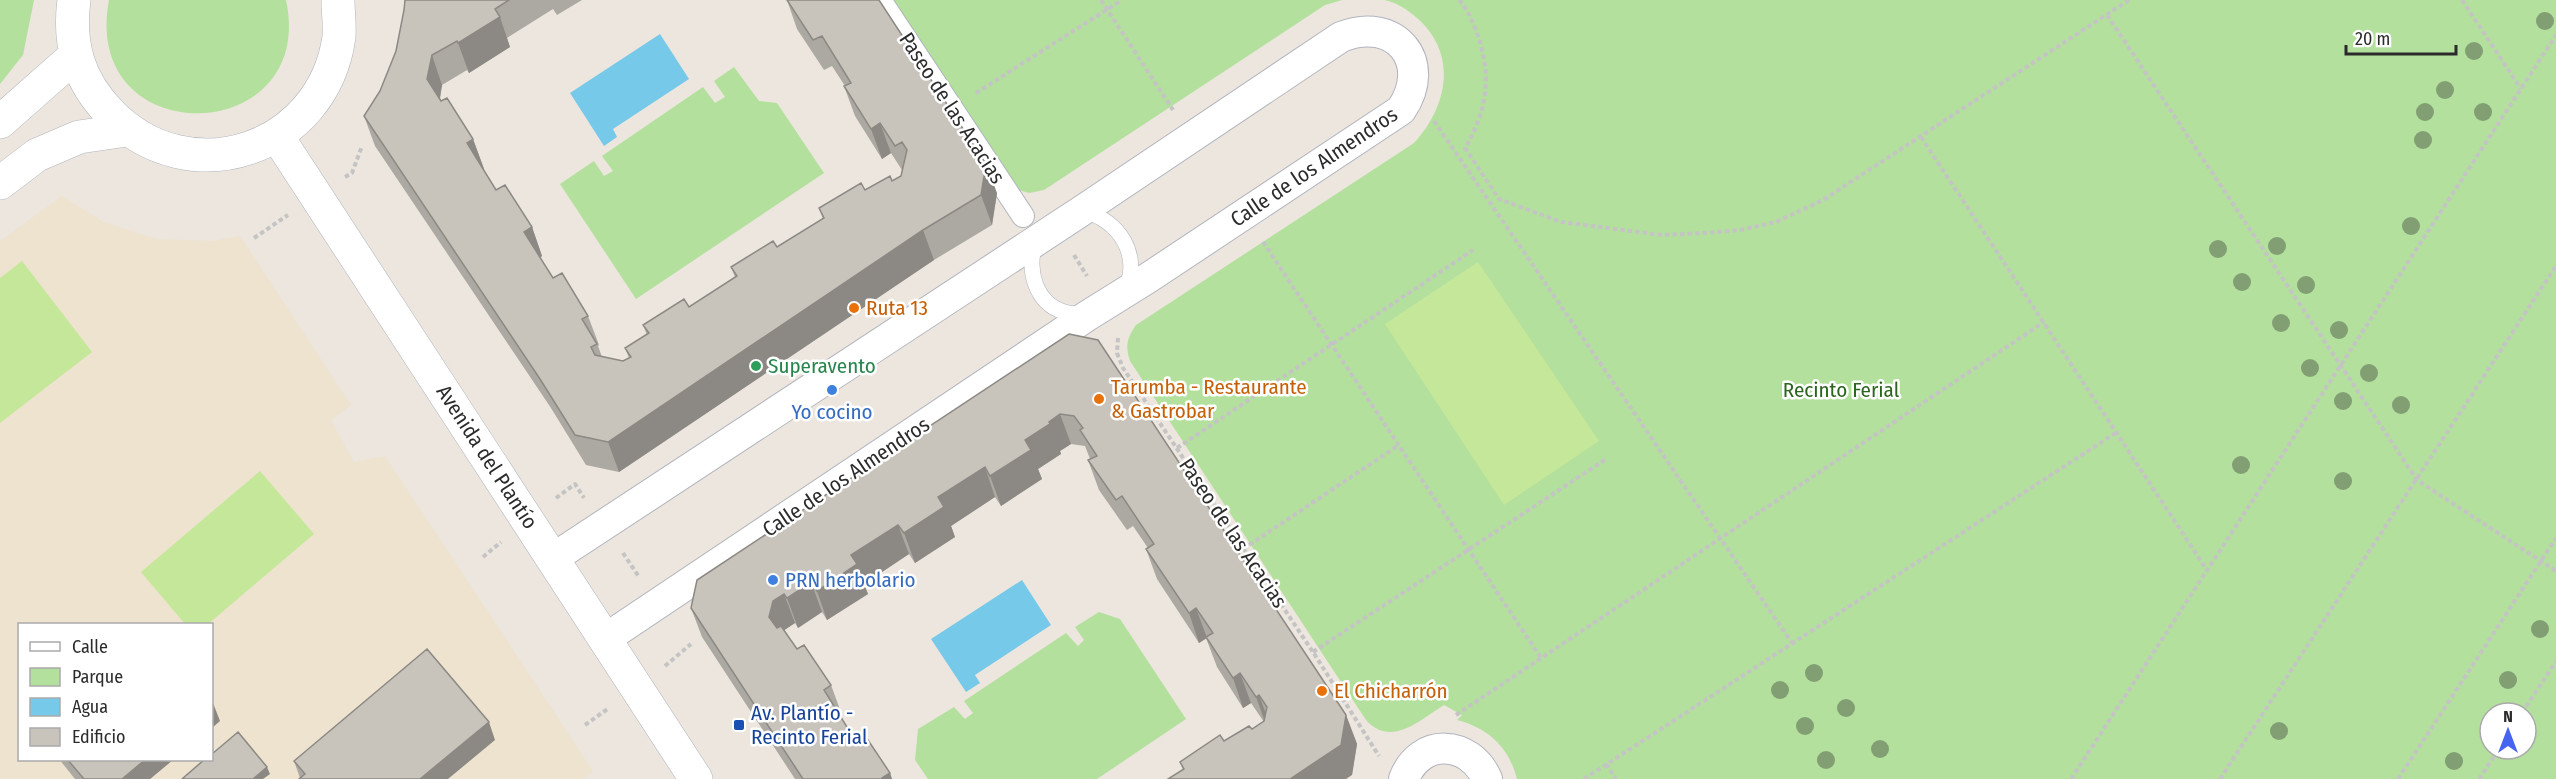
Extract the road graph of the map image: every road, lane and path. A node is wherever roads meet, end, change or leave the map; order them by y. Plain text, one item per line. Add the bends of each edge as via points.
1 (74, 0) edge
2 (338, 0) edge
3 (880, 0) edge
4 (1101, 0) edge
5 (1122, 0) edge
6 (1459, 0) edge
7 (2129, 0) edge
8 (2463, 0) edge
9 (1107, 9) junction
10 (2107, 15) junction
11 (2556, 35) edge
12 (76, 55) junction
13 (2521, 89) junction
14 (952, 109) junction
15 (1428, 113) dead end
16 (1177, 115) dead end
17 (0, 122) edge
18 (127, 130) junction
19 (277, 136) junction
20 (1921, 137) junction
21 (0, 183) edge
22 (1083, 210) junction
23 (1030, 229) junction
24 (1258, 233) dead end
25 (1473, 250) dead end
26 (2556, 266) edge
27 (1105, 305) junction
28 (2044, 322) junction
29 (1331, 344) junction
30 (2340, 367) junction
31 (2116, 432) junction
32 (1399, 445) junction
33 (1177, 448) junction
34 (1606, 459) dead end
35 (2417, 480) junction
36 (575, 484) dead end
37 (603, 526) junction
38 (2556, 538) edge
39 (1720, 539) junction
40 (1243, 549) junction
41 (1468, 549) junction
42 (552, 559) junction
43 (2541, 561) junction
44 (2207, 570) junction
45 (2556, 571) edge
46 (657, 605) junction
47 (605, 639) junction
48 (1792, 643) junction
49 (1313, 652) junction
50 (1541, 658) junction
51 (2556, 662) edge
52 (2530, 701) edge
53 (1451, 718) dead end
54 (1379, 757) dead end
55 (2491, 761) edge
56 (1606, 764) junction
57 (696, 779) edge
58 (1404, 779) edge
59 (1487, 779) edge
60 (1584, 779) edge
61 (1616, 779) edge
62 (2071, 779) edge
63 (2220, 779) edge
64 (2398, 779) edge
65 (2480, 779) edge

1 - 12 street
2 - 19 street via 339,36 329,74 315,100
3 - 14 street, Paseo de las Acacias
4 - 9 path
5 - 9 path
6 - 20 path via 1484,52 1487,80 1481,109 1465,148 1499,200 1561,222 1662,235 1740,230 1776,222 1823,200
7 - 10 path
8 - 13 path
9 - 14 path
9 - 16 path
10 - 20 path
10 - 30 path
11 - 13 path
12 - 17 street
12 - 18 street via 94,97
13 - 30 path
14 - 23 street, Paseo de las Acacias
15 - 39 path
18 - 19 street via 175,152 196,155 222,155
18 - 21 street via 79,136 38,155
19 - 42 street, Avenida del Plantío
20 - 28 path
22 - 23 street, Calle de los Almendros
22 - 27 lane via 1110,222 1127,246 1130,274
22 - 27 street, Calle de los Almendros via 1341,37 1354,31 1380,31 1403,46 1410,57 1414,86 1401,110
23 - 27 lane via 1031,266 1041,294 1063,312
23 - 37 street, Calle de los Almendros
24 - 29 path
25 - 29 path
26 - 35 path
27 - 33 path, Paseo de las Acacias via 1118,326 1117,353 1123,368
27 - 46 street, Calle de los Almendros
28 - 31 path
28 - 39 path
29 - 32 path
29 - 33 path
30 - 35 path
30 - 44 path
31 - 44 path
31 - 48 path
32 - 40 path
32 - 41 path
33 - 40 path, Paseo de las Acacias
34 - 41 path
35 - 43 path
35 - 63 path
36 - 37 path
37 - 42 street, Calle de los Almendros
37 - 46 path
38 - 43 path
39 - 48 path
39 - 50 path
40 - 49 path, Paseo de las Acacias
41 - 49 path
41 - 50 path
42 - 47 street, Avenida del Plantío
43 - 45 path
43 - 64 path
44 - 62 path
46 - 47 street, Calle de los Almendros
47 - 57 street, Avenida del Plantío
48 - 56 path
49 - 54 path, Paseo de las Acacias
50 - 53 path
51 - 52 path
55 - 65 path
56 - 60 path
56 - 61 path
58 - 59 street via 1422,755 1447,748 1472,758

